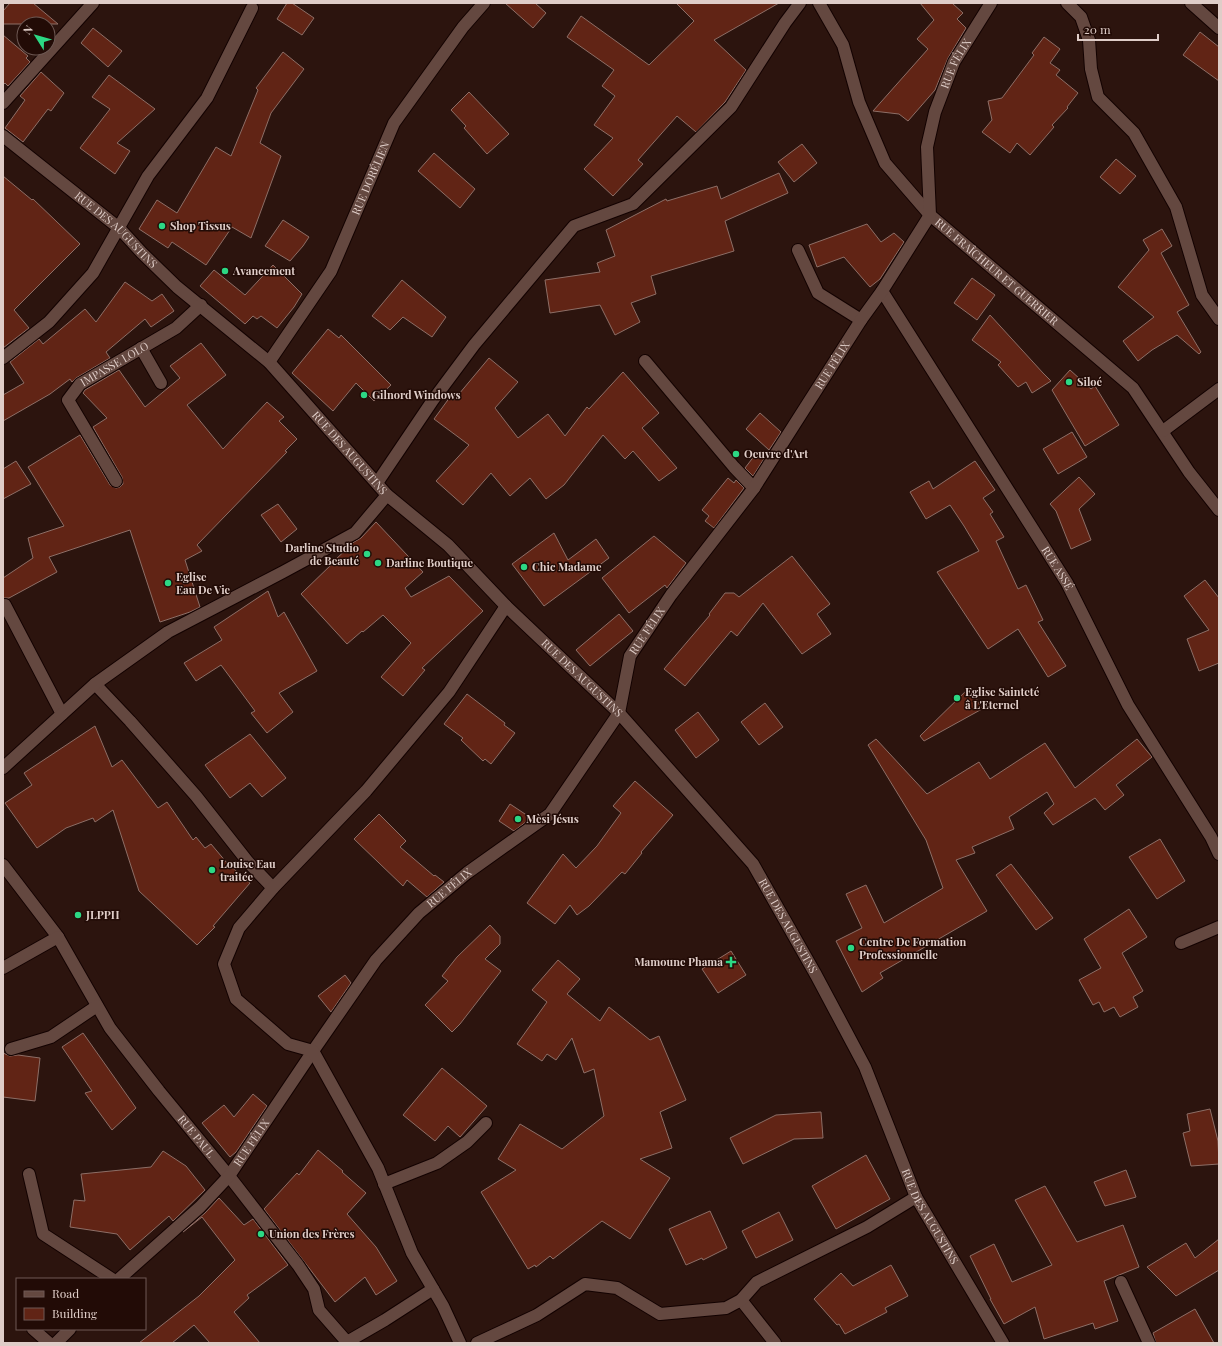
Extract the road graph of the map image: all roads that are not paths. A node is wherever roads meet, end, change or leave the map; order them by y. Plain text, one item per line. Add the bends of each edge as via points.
1 (93, 3) edge
2 (484, 3) edge
3 (800, 3) edge
4 (819, 3) edge
5 (991, 3) edge
6 (1067, 3) edge
7 (1191, 3) edge
8 (252, 8) dead end
9 (1219, 28) edge
10 (3, 103) edge
11 (3, 136) edge
12 (930, 215) junction
13 (119, 228) junction
14 (798, 250) dead end
15 (882, 291) junction
16 (201, 306) junction
17 (1219, 319) edge
18 (861, 320) junction
19 (140, 348) junction
20 (3, 358) edge
21 (645, 361) dead end
22 (269, 362) junction
23 (161, 383) dead end
24 (1219, 389) edge
25 (1163, 431) junction
26 (116, 481) dead end
27 (377, 483) junction
28 (754, 488) junction
29 (387, 495) junction
30 (1219, 510) edge
31 (5, 605) dead end
32 (506, 606) junction
33 (95, 684) junction
34 (619, 713) junction
35 (62, 714) junction
36 (3, 768) edge
37 (1219, 854) edge
38 (3, 865) edge
39 (273, 888) junction
40 (1219, 927) edge
41 (58, 937) junction
42 (1181, 943) dead end
43 (3, 968) edge
44 (97, 1006) junction
45 (11, 1049) dead end
46 (312, 1051) junction
47 (486, 1123) dead end
48 (30, 1174) dead end
49 (229, 1176) junction
50 (384, 1184) junction
51 (916, 1197) junction
52 (122, 1277) edge
53 (110, 1278) edge
54 (1121, 1282) dead end
55 (433, 1289) junction
56 (741, 1300) junction
57 (34, 1330) edge
58 (49, 1343) edge
59 (460, 1343) edge
60 (477, 1343) edge
61 (775, 1343) edge
62 (1003, 1343) edge
63 (1149, 1343) edge

1 - 10 street
2 - 22 street, RUE DORÉLIEN via 463,27 394,123 330,271
3 - 27 street via 731,107 639,199 633,204 574,226 474,345
4 - 12 street, RUE FRAÎCHEUR ET GUERRIER via 843,46 859,102 885,163
5 - 12 street, RUE FÉLIX via 954,62 935,112 926,147
6 - 17 street via 1081,17 1089,40 1091,69 1098,97 1134,133 1176,207 1202,295
7 - 9 street
8 - 13 street via 207,98 148,176
11 - 13 street, RUE DES AUGUSTINS
12 - 15 street, RUE FÉLIX
12 - 25 street, RUE FRAÎCHEUR ET GUERRIER via 1133,388
13 - 16 street, RUE DES AUGUSTINS via 142,253
13 - 20 street via 93,273 49,322
14 - 18 street via 818,293
15 - 18 street, RUE FÉLIX
15 - 37 street, RUE ASSÉ via 1067,583 1128,705
16 - 19 street, IMPASSE LOLO via 176,328
16 - 22 street, RUE DES AUGUSTINS
18 - 28 street, RUE FÉLIX
19 - 23 street
19 - 26 street, IMPASSE LOLO via 80,384 68,400
21 - 28 street
22 - 27 street, RUE DES AUGUSTINS
24 - 25 street
25 - 30 street, RUE FRAÎCHEUR ET GUERRIER via 1189,472
27 - 29 street, RUE DES AUGUSTINS
28 - 34 street, RUE FÉLIX via 671,595 630,656
29 - 32 street, RUE DES AUGUSTINS via 448,546
29 - 33 street via 355,533 168,632
31 - 35 street
32 - 34 street, RUE DES AUGUSTINS
32 - 39 street via 449,692 366,791
33 - 35 street
33 - 39 street via 196,796 248,862
34 - 46 street, RUE FÉLIX via 550,814 466,873 420,913 376,960
34 - 51 street, RUE DES AUGUSTINS via 753,864 816,975 864,1067
35 - 36 street
38 - 41 street, RUE PAUL
39 - 46 street via 239,928 224,964 236,999 288,1044
40 - 42 street
41 - 43 street
41 - 44 street, RUE PAUL
44 - 45 street via 51,1037
44 - 49 street, RUE PAUL via 110,1028
46 - 49 street, RUE FÉLIX
46 - 50 street via 378,1168
47 - 50 street via 468,1142 437,1163
48 - 53 street via 43,1234
49 - 52 street, RUE FÉLIX via 200,1207
49 - 55 street, RUE PAUL via 298,1265 314,1288 319,1310 347,1342
50 - 55 street via 412,1253
51 - 56 street via 867,1227 757,1282
51 - 62 street, RUE DES AUGUSTINS
54 - 63 street
55 - 59 street via 444,1306
56 - 60 street via 726,1308 660,1314 617,1288 585,1284 537,1315
56 - 61 street
57 - 58 street

